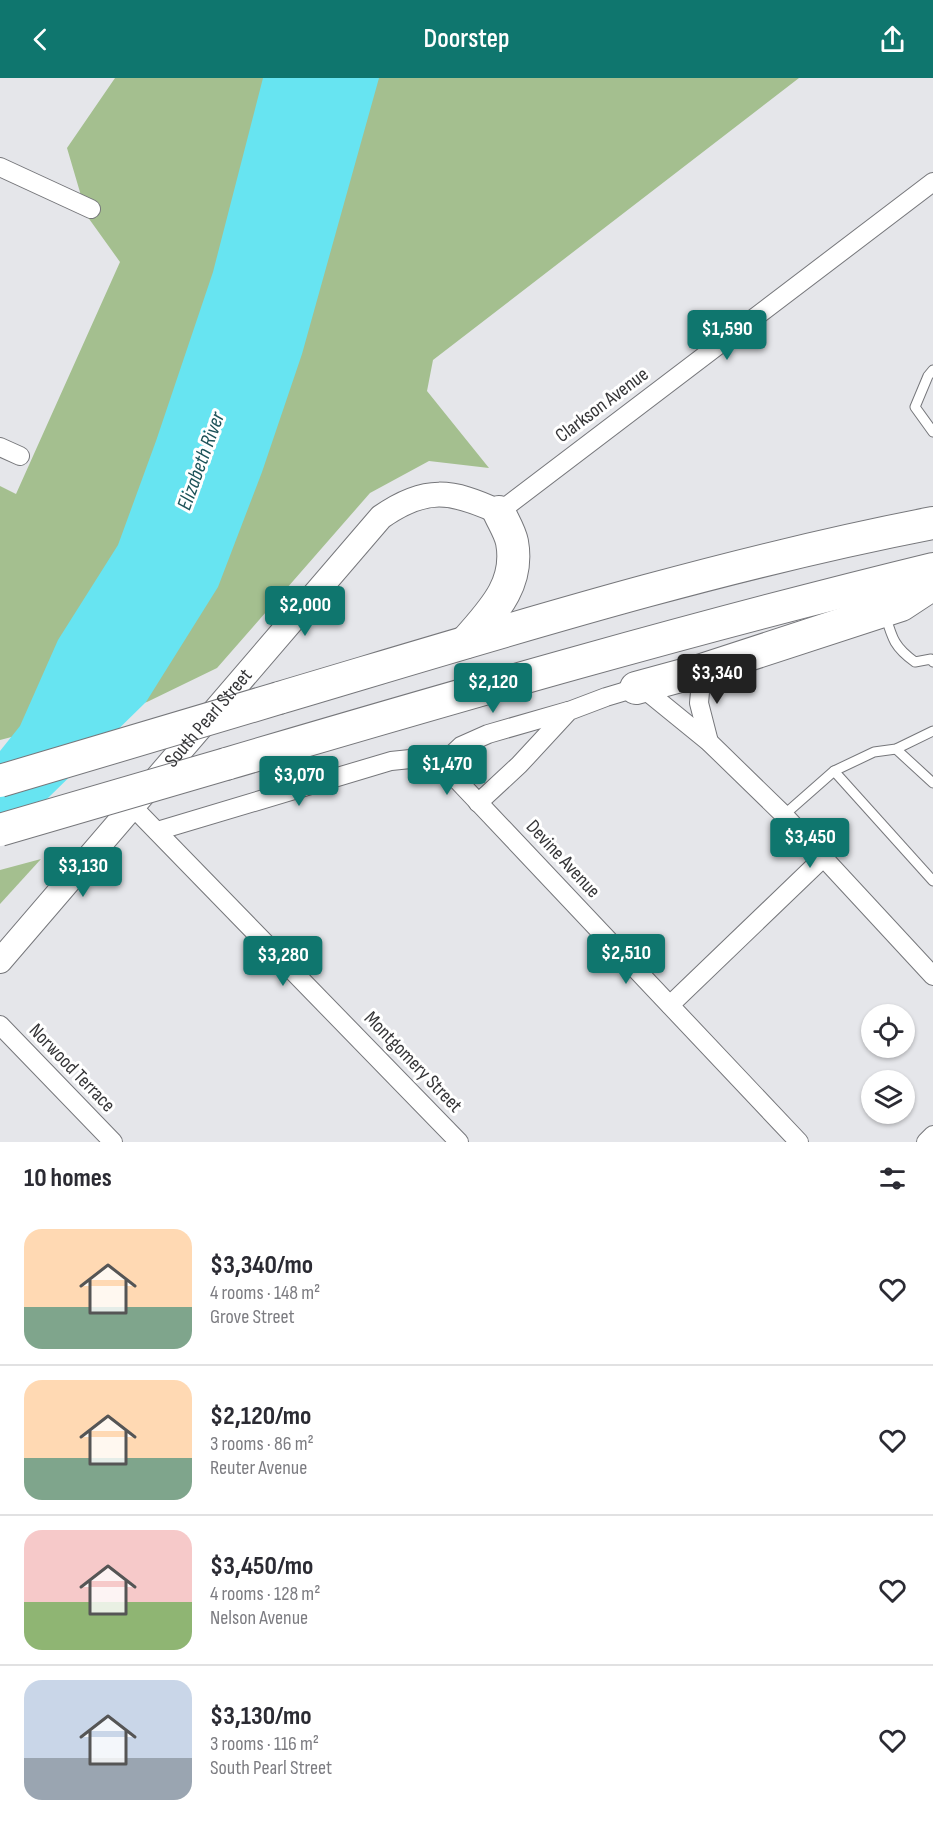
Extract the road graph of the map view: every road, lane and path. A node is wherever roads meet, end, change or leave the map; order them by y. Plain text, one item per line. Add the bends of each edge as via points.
1 (0, 167) edge
2 (933, 182) edge
3 (91, 209) dead end
4 (933, 370) edge
5 (933, 432) edge
6 (0, 447) edge
7 (20, 456) dead end
8 (499, 512) junction
9 (933, 523) edge
10 (933, 570) edge
11 (933, 584) edge
12 (881, 596) junction
13 (466, 642) junction
14 (932, 660) edge
15 (702, 670) junction
16 (636, 688) junction
17 (569, 711) junction
18 (933, 730) edge
19 (709, 742) junction
20 (896, 749) junction
21 (442, 764) junction
22 (834, 771) junction
23 (0, 781) edge
24 (933, 783) edge
25 (478, 803) junction
26 (134, 807) junction
27 (784, 815) junction
28 (0, 830) edge
29 (157, 831) junction
30 (824, 858) junction
31 (933, 881) edge
32 (0, 961) edge
33 (933, 975) edge
34 (669, 1005) junction
35 (0, 1025) edge
36 (933, 1135) edge
37 (112, 1142) edge
38 (459, 1142) edge
39 (799, 1142) edge
40 (926, 1142) edge

1 - 3 street
2 - 8 street, Clarkson Avenue
4 - 5 lane via 915,407
6 - 7 street
8 - 13 highway via 512,541 513,576 497,605
8 - 26 street, South Pearl Street via 466,498 440,494 410,499 381,517
9 - 13 highway via 676,583
10 - 12 highway
11 - 12 highway via 901,605
12 - 14 lane via 892,638 900,651 915,662
12 - 15 highway
12 - 28 highway, bridge via 520,677
13 - 23 highway, bridge
15 - 16 highway
15 - 19 street via 699,703
16 - 17 street
16 - 19 street via 650,694
17 - 21 street via 488,734 461,746
17 - 25 street
18 - 20 lane
19 - 27 street
20 - 22 lane via 874,752
20 - 24 lane
21 - 25 street, Devine Avenue
21 - 29 street via 420,758 391,761
22 - 27 lane
22 - 31 lane
25 - 34 street, Devine Avenue
26 - 29 street, Montgomery Street
26 - 32 street, South Pearl Street
27 - 30 street
29 - 38 street, Montgomery Street
30 - 33 street
30 - 34 street
34 - 39 street, Devine Avenue
35 - 37 street, Norwood Terrace
36 - 40 street

